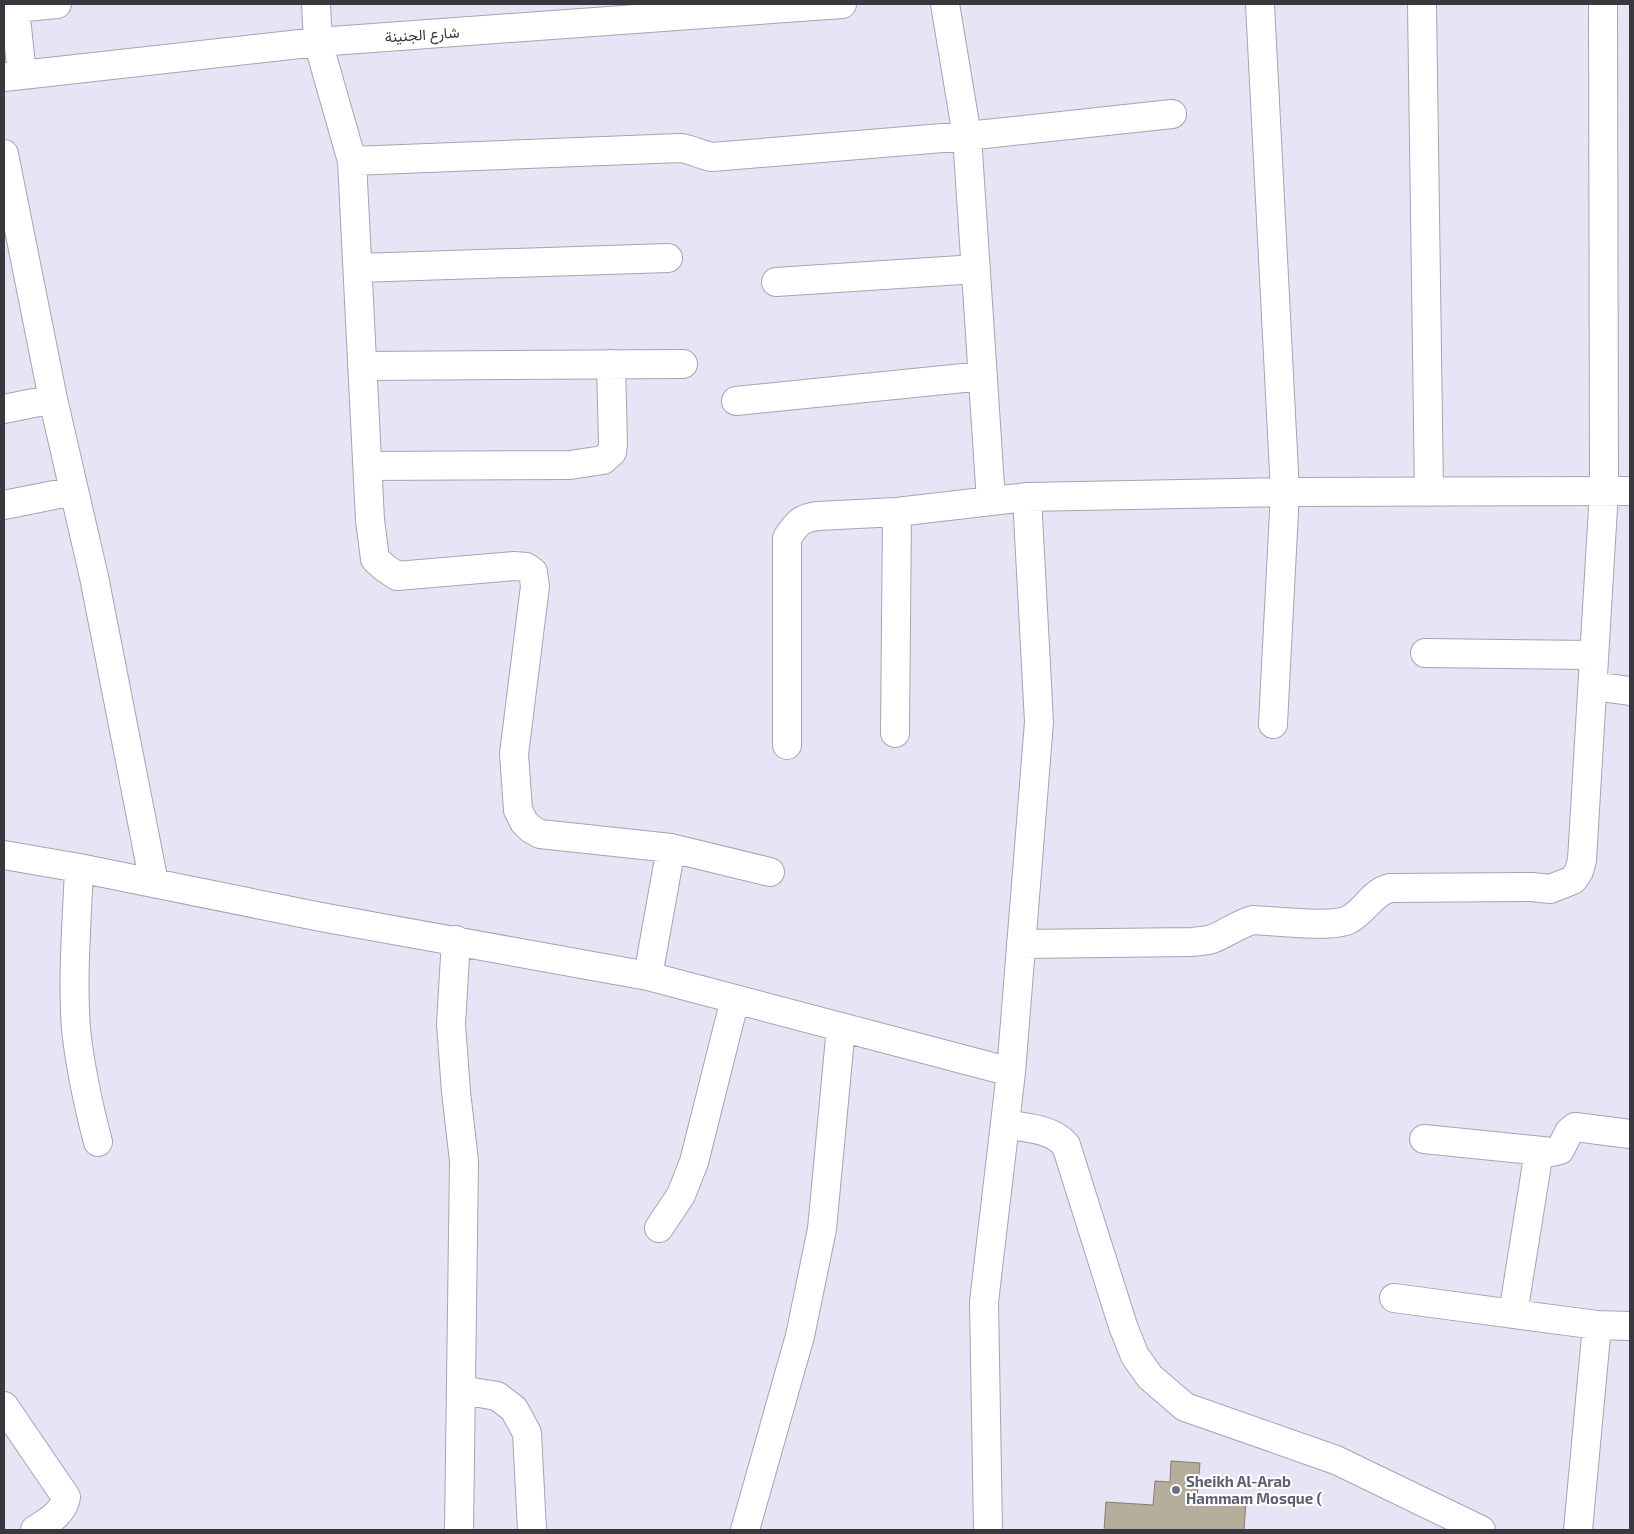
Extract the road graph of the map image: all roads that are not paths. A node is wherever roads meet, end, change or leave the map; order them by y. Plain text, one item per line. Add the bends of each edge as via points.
1 (57, 4) edge
2 (316, 4) edge
3 (842, 4) edge
4 (945, 4) edge
5 (1260, 4) edge
6 (1422, 4) edge
7 (1603, 4) edge
8 (9, 8) edge
9 (318, 42) junction
10 (13, 76) edge
11 (1172, 114) dead end
12 (967, 136) junction
13 (4, 154) edge
14 (352, 161) junction
15 (668, 258) dead end
16 (358, 268) junction
17 (976, 270) junction
18 (776, 282) dead end
19 (611, 364) junction
20 (683, 364) dead end
21 (362, 366) junction
22 (982, 376) junction
23 (54, 399) junction
24 (736, 401) dead end
25 (4, 409) edge
26 (368, 466) junction
27 (74, 491) junction
28 (1617, 491) edge
29 (1285, 492) junction
30 (1429, 492) junction
31 (1027, 497) junction
32 (990, 501) junction
33 (4, 505) edge
34 (896, 512) junction
35 (1425, 653) dead end
36 (1594, 655) junction
37 (1593, 686) junction
38 (1630, 691) edge
39 (1273, 724) dead end
40 (895, 733) dead end
41 (787, 745) dead end
42 (671, 848) junction
43 (4, 855) edge
44 (79, 868) junction
45 (770, 872) dead end
46 (154, 883) junction
47 (456, 940) junction
48 (1021, 944) junction
49 (648, 976) junction
50 (735, 999) junction
51 (841, 1027) junction
52 (1011, 1072) junction
53 (1005, 1124) junction
54 (1630, 1134) edge
55 (1424, 1139) dead end
56 (98, 1142) dead end
57 (1539, 1151) junction
58 (659, 1228) dead end
59 (1394, 1298) dead end
60 (1513, 1314) junction
61 (1597, 1325) junction
62 (1630, 1326) edge
63 (461, 1390) junction
64 (4, 1406) edge
65 (35, 1530) edge
66 (459, 1530) edge
67 (532, 1530) edge
68 (745, 1530) edge
69 (988, 1530) edge
70 (1481, 1530) edge
71 (1578, 1530) edge

1 - 8 street
2 - 9 street
3 - 9 street, شارع الجنينة
4 - 12 street
5 - 29 street
6 - 30 street
7 - 28 street
8 - 10 street
9 - 10 street, شارع الجنينة
9 - 14 street
11 - 12 street
12 - 14 street via 712,157 680,148
12 - 17 street
13 - 23 street
14 - 16 street
15 - 16 street
16 - 21 street
17 - 18 street
17 - 22 street
19 - 20 street
19 - 21 street
19 - 26 street via 613,444 612,452 603,460 570,465
21 - 26 street
22 - 24 street
22 - 32 street
23 - 25 street
23 - 27 street
26 - 42 street via 375,559 397,576 514,566 526,567 533,572 535,586 514,754 518,810 524,822 540,834
27 - 33 street
27 - 46 street
28 - 30 street
28 - 36 street
29 - 30 street
29 - 31 street
29 - 39 street
31 - 32 street
31 - 48 street via 1040,722
32 - 34 street
34 - 40 street
34 - 41 street via 806,518 787,538
35 - 36 street
36 - 37 street
37 - 38 street
37 - 48 street via 1582,860 1573,880 1550,889 1390,888 1382,890 1348,920 1334,924 1253,920 1211,939 1192,942
42 - 45 street
42 - 49 street
43 - 44 street
44 - 46 street
44 - 56 street via 76,1028 85,1092
46 - 47 street
47 - 49 street
47 - 63 street via 451,1024 464,1161
48 - 52 street
49 - 50 street
50 - 51 street
50 - 58 street via 694,1162 681,1195
51 - 52 street
51 - 68 street via 822,1229 800,1336
52 - 53 street
53 - 69 street via 984,1302
53 - 70 street via 1049,1132 1066,1145 1135,1356 1150,1377 1166,1391 1185,1407 1336,1460
54 - 57 street via 1575,1127 1560,1150
55 - 57 street
57 - 60 street
59 - 60 street
60 - 61 street
61 - 62 street
61 - 71 street
63 - 66 street
63 - 67 street via 498,1396 514,1409 527,1432
64 - 65 street via 66,1498 65,1505 55,1516

